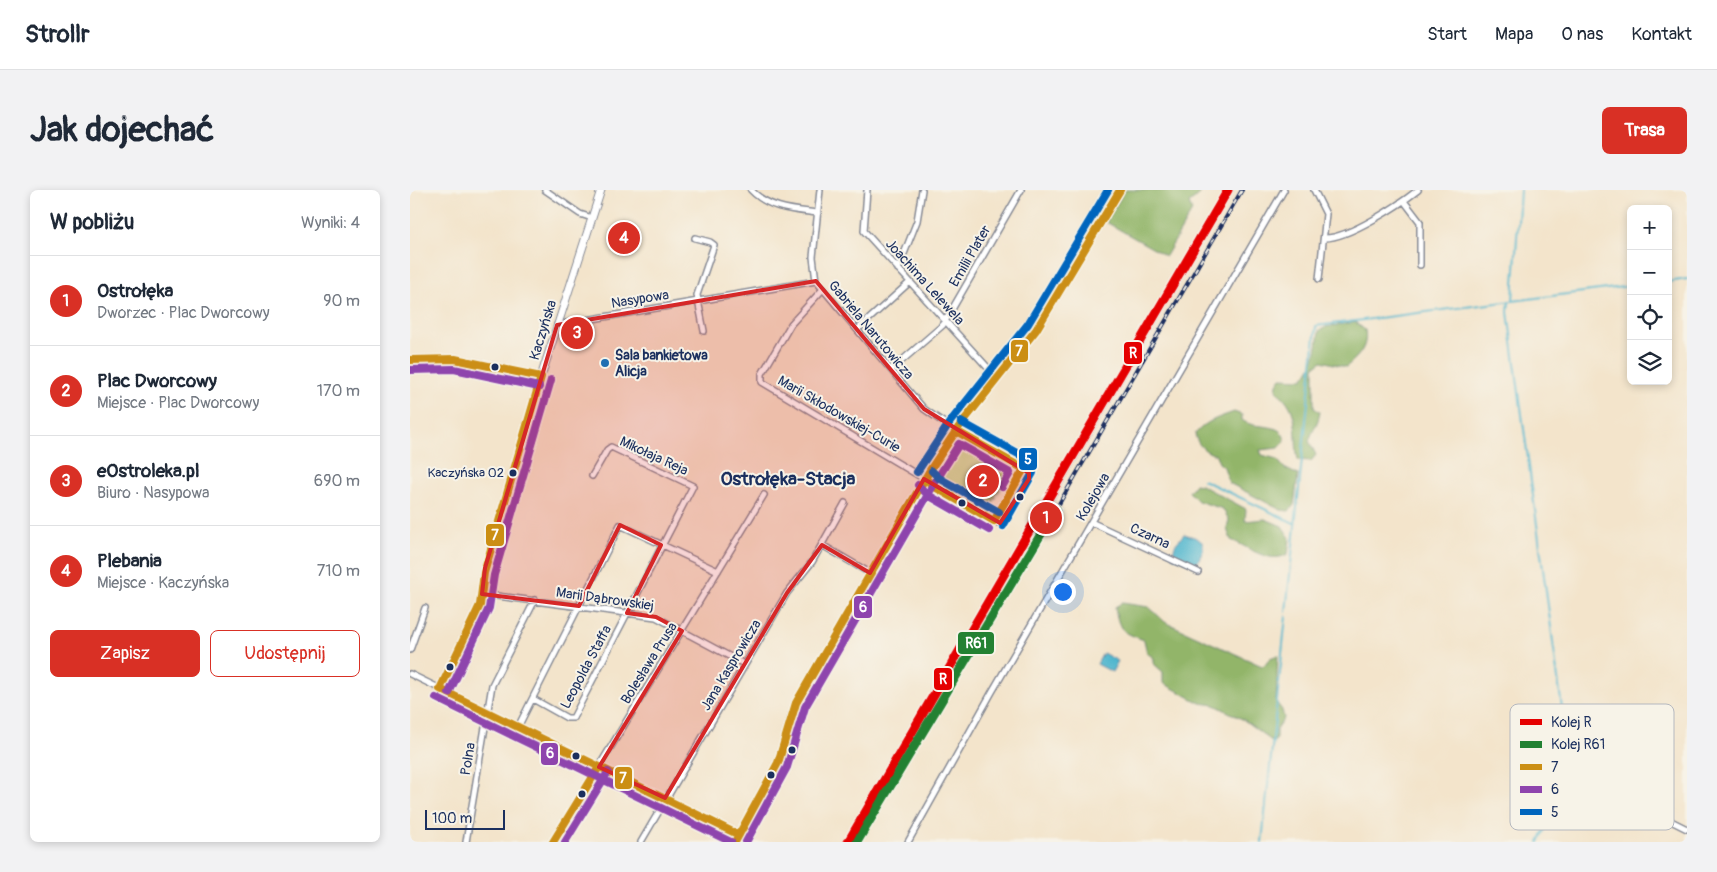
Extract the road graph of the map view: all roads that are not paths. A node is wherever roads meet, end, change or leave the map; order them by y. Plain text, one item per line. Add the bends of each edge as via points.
1 (545, 190) edge
2 (601, 190) edge
3 (751, 190) edge
4 (820, 190) edge
5 (867, 190) edge
6 (922, 190) edge
7 (1021, 190) edge
8 (1120, 190) edge
9 (1284, 190) edge
10 (1314, 190) edge
11 (1418, 190) edge
12 (1404, 201) junction
13 (818, 213) junction
14 (592, 218) junction
15 (695, 238) dead end
16 (1324, 238) junction
17 (1420, 265) dead end
18 (898, 269) junction
19 (1319, 279) dead end
20 (816, 281) junction
21 (910, 282) junction
22 (823, 289) junction
23 (698, 301) junction
24 (945, 321) junction
25 (557, 325) junction
26 (858, 329) junction
27 (704, 331) dead end
28 (410, 360) edge
29 (891, 370) junction
30 (541, 377) junction
31 (998, 379) junction
32 (956, 431) junction
33 (1024, 469) junction
34 (592, 476) dead end
35 (925, 478) junction
36 (764, 495) dead end
37 (845, 503) dead end
38 (994, 521) junction
39 (1091, 522) junction
40 (661, 545) junction
41 (822, 545) junction
42 (718, 571) junction
43 (1198, 572) dead end
44 (870, 573) junction
45 (482, 594) junction
46 (535, 600) junction
47 (579, 606) junction
48 (425, 608) dead end
49 (627, 613) junction
50 (682, 632) junction
51 (410, 650) edge
52 (744, 664) junction
53 (410, 674) edge
54 (440, 689) junction
55 (533, 699) junction
56 (487, 712) junction
57 (518, 727) junction
58 (599, 767) junction
59 (665, 798) junction
60 (1674, 822) edge
61 (1687, 829) edge
62 (740, 835) junction
63 (466, 842) edge
64 (553, 842) edge
65 (641, 842) edge
66 (735, 842) edge
67 (908, 842) edge

1 - 14 street via 580,214
2 - 14 street, Kaczyńska
3 - 13 street via 777,206
4 - 13 street, Gabriela Narutowicza
5 - 18 street, Joachima Lelewela via 864,231
6 - 18 street via 917,220
7 - 24 street, Emilii Plater
8 - 31 street via 1041,323
9 - 39 street, Kolejowa
10 - 16 street via 1326,214
11 - 12 street
12 - 16 street via 1368,223
12 - 17 street via 1420,222
13 - 20 street, Gabriela Narutowicza via 813,257
14 - 25 street, Kaczyńska
15 - 23 street via 714,245 697,295
16 - 19 street
18 - 21 street, Joachima Lelewela
20 - 22 street, Gabriela Narutowicza
20 - 23 street, Nasypowa
21 - 24 street, Joachima Lelewela
21 - 26 street
22 - 26 street, Gabriela Narutowicza
22 - 35 street, Marii Skłodowskiej-Curie via 791,324 761,379
23 - 25 street, Nasypowa
23 - 27 street
24 - 29 street, Emilii Plater
24 - 31 street, Joachima Lelewela
25 - 30 street, Kaczyńska
26 - 29 street, Gabriela Narutowicza
28 - 30 street via 455,359
29 - 32 street, Gabriela Narutowicza via 920,406
30 - 45 street, Kaczyńska via 485,568
31 - 32 street
32 - 33 street, Gabriela Narutowicza
32 - 35 street
33 - 38 street
33 - 38 street via 1029,473 1029,480 1010,513 1004,522
34 - 40 street, Mikołaja Reja via 611,447 693,486
35 - 38 street via 933,486
35 - 44 street
36 - 42 street, Bolesława Prusa
37 - 41 street, Jana Kasprowicza
39 - 43 street, Czarna
39 - 67 street, Kolejowa
40 - 42 street
40 - 47 street via 620,525
40 - 49 street
41 - 44 street
41 - 52 street, Jana Kasprowicza via 811,564 790,587
42 - 50 street, Bolesława Prusa
44 - 62 street via 793,709 778,763
45 - 46 street, Marii Dąbrowskiej
45 - 54 street, Kaczyńska via 479,607
46 - 47 street, Marii Dąbrowskiej
46 - 56 street, Polna via 492,685
47 - 49 street, Marii Dąbrowskiej
47 - 55 street
48 - 51 street
49 - 50 street, Marii Dąbrowskiej via 656,617
49 - 55 street, Leopolda Staffa via 573,718 567,718
50 - 52 street, Marii Dąbrowskiej
50 - 58 street, Bolesława Prusa
52 - 59 street, Jana Kasprowicza
53 - 54 street
54 - 56 street
55 - 57 street
56 - 57 street
56 - 63 street, Polna
57 - 58 street
58 - 59 street
58 - 64 street, Bolesława Prusa
59 - 62 street
59 - 65 street, Jana Kasprowicza
60 - 61 street
62 - 66 street

